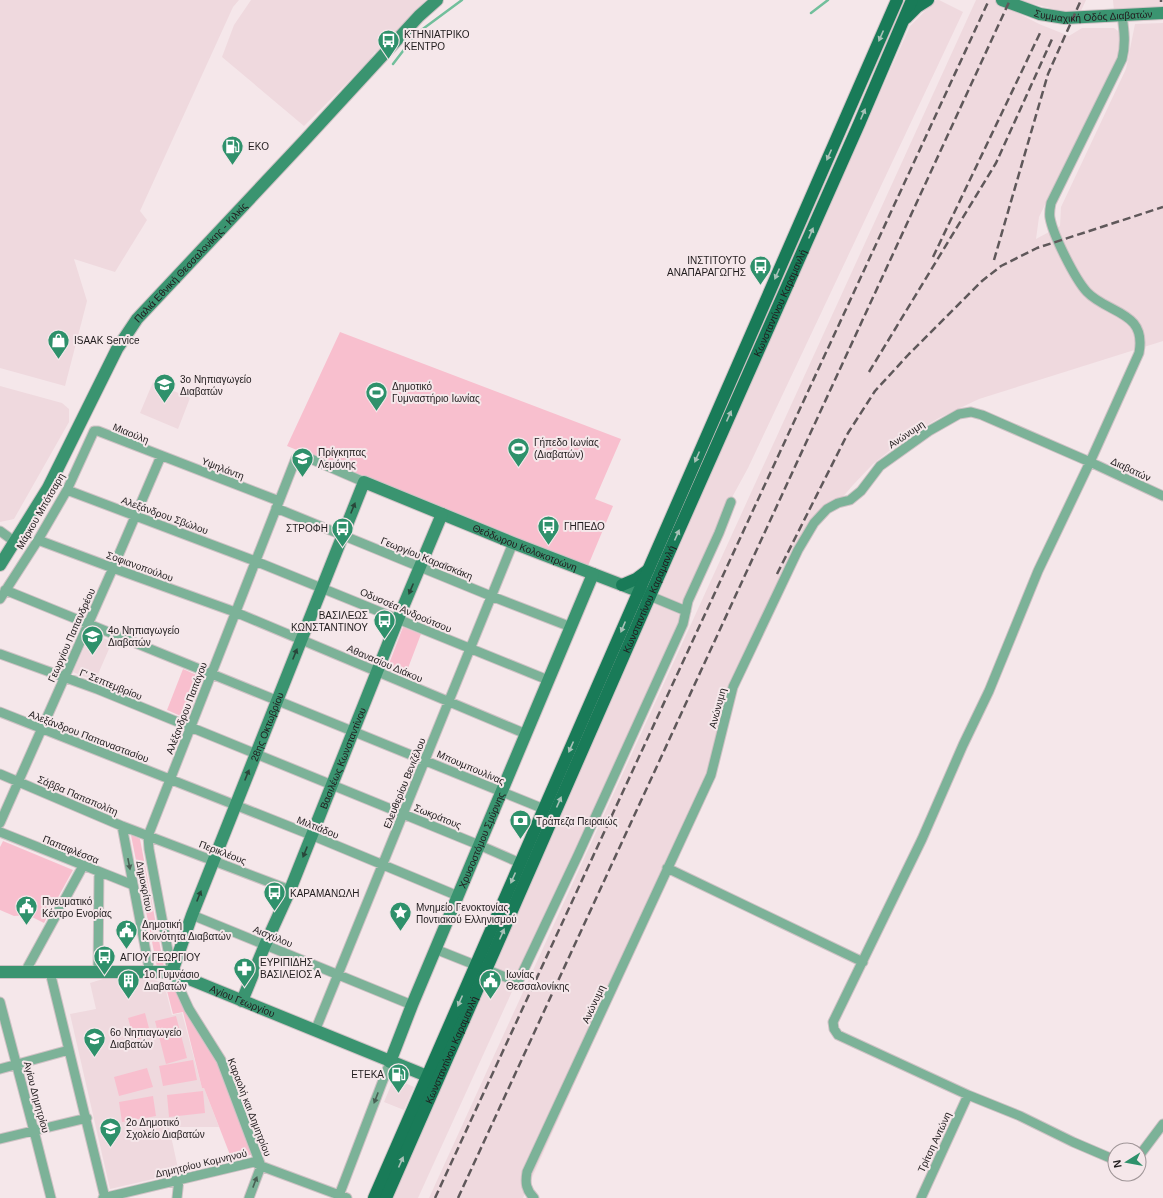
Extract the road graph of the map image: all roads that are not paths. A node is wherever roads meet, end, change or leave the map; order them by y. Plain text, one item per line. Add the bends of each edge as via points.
1 (437, 0) edge
2 (897, 0) edge
3 (912, 0) edge
4 (928, 0) edge
5 (1002, 0) edge
6 (1163, 13) edge
7 (1122, 15) junction
8 (901, 23) junction
9 (94, 431) joint
10 (161, 456) junction
11 (1090, 462) junction
12 (364, 482) junction
13 (67, 490) junction
14 (1163, 496) edge
15 (730, 502) dead end
16 (277, 504) junction
17 (442, 514) junction
18 (135, 516) junction
19 (0, 531) edge
20 (342, 536) junction
21 (38, 540) junction
22 (15, 542) junction
23 (513, 543) junction
24 (255, 560) junction
25 (0, 565) edge
26 (113, 568) junction
27 (420, 568) junction
28 (648, 570) junction
29 (593, 574) junction
30 (622, 585) junction
31 (322, 587) junction
32 (5, 590) junction
33 (638, 592) junction
34 (491, 596) junction
35 (650, 596) junction
36 (0, 599) edge
37 (686, 611) junction
38 (235, 612) junction
39 (398, 619) junction
40 (88, 624) junction
41 (570, 627) junction
42 (301, 639) junction
43 (470, 649) junction
44 (0, 654) edge
45 (378, 672) junction
46 (211, 675) junction
47 (65, 678) junction
48 (548, 680) junction
49 (277, 701) junction
50 (449, 701) junction
51 (0, 712) edge
52 (190, 728) junction
53 (42, 730) junction
54 (354, 732) junction
55 (526, 734) junction
56 (256, 754) junction
57 (425, 760) junction
58 (0, 774) edge
59 (170, 780) junction
60 (19, 781) junction
61 (332, 785) junction
62 (501, 792) junction
63 (235, 806) junction
64 (544, 809) junction
65 (403, 814) junction
66 (0, 823) edge
67 (122, 826) junction
68 (0, 832) edge
69 (148, 836) junction
70 (311, 836) junction
71 (479, 845) junction
72 (214, 860) junction
73 (520, 863) junction
74 (382, 865) junction
75 (83, 866) junction
76 (667, 868) junction
77 (99, 872) junction
78 (133, 885) junction
79 (290, 890) junction
80 (458, 896) junction
81 (192, 915) junction
82 (265, 945) junction
83 (435, 949) junction
84 (863, 962) junction
85 (481, 968) junction
86 (0, 972) edge
87 (25, 972) junction
88 (50, 972) junction
89 (172, 972) junction
90 (98, 973) junction
91 (150, 973) junction
92 (338, 975) junction
93 (242, 1001) junction
94 (0, 1002) edge
95 (412, 1005) junction
96 (315, 1031) junction
97 (69, 1050) junction
98 (390, 1062) junction
99 (17, 1065) junction
100 (0, 1069) edge
101 (427, 1076) junction
102 (968, 1095) junction
103 (86, 1118) junction
104 (1163, 1124) edge
105 (34, 1131) junction
106 (0, 1139) edge
107 (1147, 1145) edge
108 (1107, 1157) edge
109 (261, 1166) junction
110 (179, 1179) junction
111 (341, 1197) edge
112 (51, 1198) edge
113 (104, 1198) edge
114 (177, 1198) edge
115 (249, 1198) edge
116 (374, 1198) edge
117 (386, 1198) edge
118 (534, 1198) edge
119 (921, 1198) edge

1 - 22 street, Παλιά Εθνική Θεσσαλονίκης - Κιλκίς via 137,319 115,353 48,488
2 -> 28 main road, Κωνσταντίνου Καραμανλή
3 - 8 main road, Κωνσταντίνου Καραμανλή
4 - 8 main road
5 - 7 street, Συμμαχική Οδός Διαβατών via 1052,17
6 - 7 street, Συμμαχική Οδός Διαβατών
7 - 11 street via 1125,35 1122,59 1051,203 1049,216 1052,228 1077,280 1088,293 1126,316 1139,330 1140,336 1139,353
35 -> 8 main road, Κωνσταντίνου Καραμανλή via 859,124
9 - 10 street, Μιαούλη
9 - 13 street, Μάρκου Μπότσαρη
10 - 16 street, Υψηλάντη
10 - 18 street, Γεωργίου Παπανδρέου
11 - 14 street, Διαβατών
11 - 76 street, Ανώνυμη via 982,415 971,412 959,414 929,431 880,466 850,500 827,509 798,550 733,687 711,775
11 - 84 street via 1038,571 989,691 922,839
12 - 16 street, Αλέξανδρου Παπάγου via 304,457 296,458
12 - 17 street, Θεόδωρου Κολοκοτρώνη
20 -> 12 street, 28ης Οκτωβρίου
13 - 18 street, Αλεξάνδρου Σβώλου
13 - 21 street, Μάρκου Μπότσαρη
15 - 37 street
16 - 20 street, Γεωργίου Καραϊσκάκη
16 - 24 street, Αλέξανδρου Παπάγου
17 - 23 street, Θεόδωρου Κολοκοτρώνη
17 - 27 street, Βασιλέως Κωνσταντίνου
18 - 24 street, Αλεξάνδρου Σβώλου
18 - 26 street, Γεωργίου Παπανδρέου
19 - 22 street
20 - 27 street, Γεωργίου Καραϊσκάκη
20 - 31 street, 28ης Οκτωβρίου
21 - 26 street, Σοφιανοπούλου
21 - 32 street, Μάρκου Μπότσαρη
22 - 25 street, Παλιά Εθνική Θεσσαλονίκης - Κιλκίς
23 - 29 street, Θεόδωρου Κολοκοτρώνη
23 - 34 street, Ελευθερίου Βενιζέλου
24 - 31 street, Οδυσσέα Ανδρούτσου
24 - 38 street, Αλέξανδρου Παπάγου
26 - 38 street, Σοφιανοπούλου
26 - 40 street, Γεωργίου Παπανδρέου
27 - 34 street, Γεωργίου Καραϊσκάκη
27 -> 39 street, Βασιλέως Κωνσταντίνου
28 - 30 main road
28 - 33 main road, Κωνσταντίνου Καραμανλή
29 - 30 street, Θεόδωρου Κολοκοτρώνη
29 - 41 street, Χρυσοστόμου Σμύρνης
30 - 33 street, Θεόδωρου Κολοκοτρώνη
31 - 39 street, Οδυσσέα Ανδρούτσου
31 - 42 street, 28ης Οκτωβρίου
32 - 36 street, Μάρκου Μπότσαρη
32 - 40 street, Μπουμπουλίνας
33 - 35 street, Θεόδωρου Κολοκοτρώνη
33 -> 64 main road, Κωνσταντίνου Καραμανλή
34 - 41 street, Γεωργίου Καραϊσκάκη
34 - 43 street, Ελευθερίου Βενιζέλου
35 - 37 street, Θεόδωρου Κολοκοτρώνη
85 -> 35 main road, Κωνσταντίνου Καραμανλή
37 - 85 street via 684,624 518,982
38 - 42 street, Αθανασίου Διάκου
38 - 46 street, Αλέξανδρου Παπάγου
39 - 43 street, Οδυσσέα Ανδρούτσου
39 - 45 street, Βασιλέως Κωνσταντίνου
40 - 46 street, Μπουμπουλίνας
40 - 47 street, Γεωργίου Παπανδρέου
41 - 48 street, Χρυσοστόμου Σμύρνης
42 - 45 street, Αθανασίου Διάκου
49 -> 42 street, 28ης Οκτωβρίου
43 - 48 street, Οδυσσέα Ανδρούτσου
43 - 50 street, Ελευθερίου Βενιζέλου
44 - 47 street, Γ' Σεπτεμβρίου
45 - 50 street, Αθανασίου Διάκου
45 - 54 street, Βασιλέως Κωνσταντίνου
46 - 49 street, Μπουμπουλίνας
46 - 52 street, Αλέξανδρου Παπάγου
47 - 52 street, Γ' Σεπτεμβρίου
47 - 53 street, Γεωργίου Παπανδρέου
48 - 55 street, Χρυσοστόμου Σμύρνης
49 - 54 street, Μπουμπουλίνας
49 - 56 street, 28ης Οκτωβρίου
50 - 55 street, Αθανασίου Διάκου
50 - 57 street, Ελευθερίου Βενιζέλου
51 - 53 street, Αλεξάνδρου Παπαναστασίου
52 - 56 street, Σωκράτους
52 - 59 street, Αλέξανδρου Παπάγου
53 - 59 street, Αλεξάνδρου Παπαναστασίου
53 - 60 street, Γεωργίου Παπανδρέου
54 - 57 street, Μπουμπουλίνας
54 - 61 street, Βασιλέως Κωνσταντίνου
55 - 62 street, Χρυσοστόμου Σμύρνης
56 - 61 street, Σωκράτους
63 -> 56 street, 28ης Οκτωβρίου
57 - 62 street, Μπουμπουλίνας
57 - 65 street, Ελευθερίου Βενιζέλου
58 - 60 street, Σάββα Παπαπολίτη
59 - 63 street, Μιλτιάδου
59 - 69 street, Αλέξανδρου Παπάγου
60 - 66 street, Γεωργίου Παπανδρέου
60 - 67 street, Σάββα Παπαπολίτη
61 - 65 street, Σωκράτους
61 - 70 street, Βασιλέως Κωνσταντίνου
62 - 64 street, Μπουμπουλίνας
62 - 71 street, Χρυσοστόμου Σμύρνης
63 - 70 street, Μιλτιάδου
63 - 72 street, 28ης Οκτωβρίου
64 - 73 main road, Κωνσταντίνου Καραμανλή
65 - 71 street, Σωκράτους
65 - 74 street, Ελευθερίου Βενιζέλου
67 - 69 street, Σάββα Παπαπολίτη
67 -> 78 street, Δημοκρίτου
68 - 75 street, Παπαφλέσσα
69 - 72 street, Περικλέους
69 - 89 street, Αλέξανδρου Παπάγου
70 - 74 street, Μιλτιάδου
70 -> 79 street, Βασιλέως Κωνσταντίνου
71 - 73 street, Σωκράτους
71 - 80 street, Χρυσοστόμου Σμύρνης
72 - 79 street, Περικλέους
81 -> 72 street, 28ης Οκτωβρίου
73 -> 85 main road, Κωνσταντίνου Καραμανλή
74 - 80 street, Μιλτιάδου
74 - 92 street, Ελευθερίου Βενιζέλου
75 - 77 street, Παπαφλέσσα
75 - 87 street
76 - 84 street
76 - 118 street, Ανώνυμη via 527,1172 526,1185
77 - 78 street, Παπαφλέσσα
77 - 90 street
78 - 91 street, Δημοκρίτου
79 - 82 street, Βασιλέως Κωνσταντίνου
80 - 83 street, Χρυσοστόμου Σμύρνης
81 - 82 street, Αισχύλου
81 - 89 street, 28ης Οκτωβρίου
82 - 92 street, Αισχύλου
82 - 93 street, Βασιλέως Κωνσταντίνου
83 - 85 street
83 - 95 street, Χρυσοστόμου Σμύρνης
84 - 102 street via 833,1022 838,1035
85 -> 101 main road, Κωνσταντίνου Καραμανλή
117 -> 85 main road, Κωνσταντίνου Καραμανλή
86 - 87 street, Αγίου Γεωργίου
87 - 88 street, Αγίου Γεωργίου
88 - 90 street, Αγίου Γεωργίου
88 - 97 street
89 - 91 street, Αγίου Γεωργίου
89 - 93 street, Αγίου Γεωργίου
89 - 109 street, Καραολή και Δημητρίου via 189,1009 222,1060
90 - 91 street, Αγίου Γεωργίου
92 - 95 street, Αισχύλου
92 - 96 street, Ελευθερίου Βενιζέλου
93 - 96 street, Αγίου Γεωργίου
94 - 99 street, Αγίου Δημητρίου
95 - 98 street, Χρυσοστόμου Σμύρνης
96 - 98 street, Αγίου Γεωργίου
97 - 99 street
97 - 103 street
98 - 101 street, Αγίου Γεωργίου
98 -> 111 street, Χρυσοστόμου Σμύρνης
99 - 100 street
99 - 105 street, Αγίου Δημητρίου
101 - 116 main road, Κωνσταντίνου Καραμανλή
102 - 108 street
102 - 119 street, Τρίτση Αντώνη
103 - 105 street
103 - 113 street
104 - 107 street
105 - 106 street
105 - 112 street, Αγίου Δημητρίου
109 - 110 street, Δημητρίου Κομνηνού via 254,1162
109 - 111 street, Δημητρίου Κομνηνού
115 -> 109 street
110 - 113 street, Δημητρίου Κομνηνού
110 - 114 street

